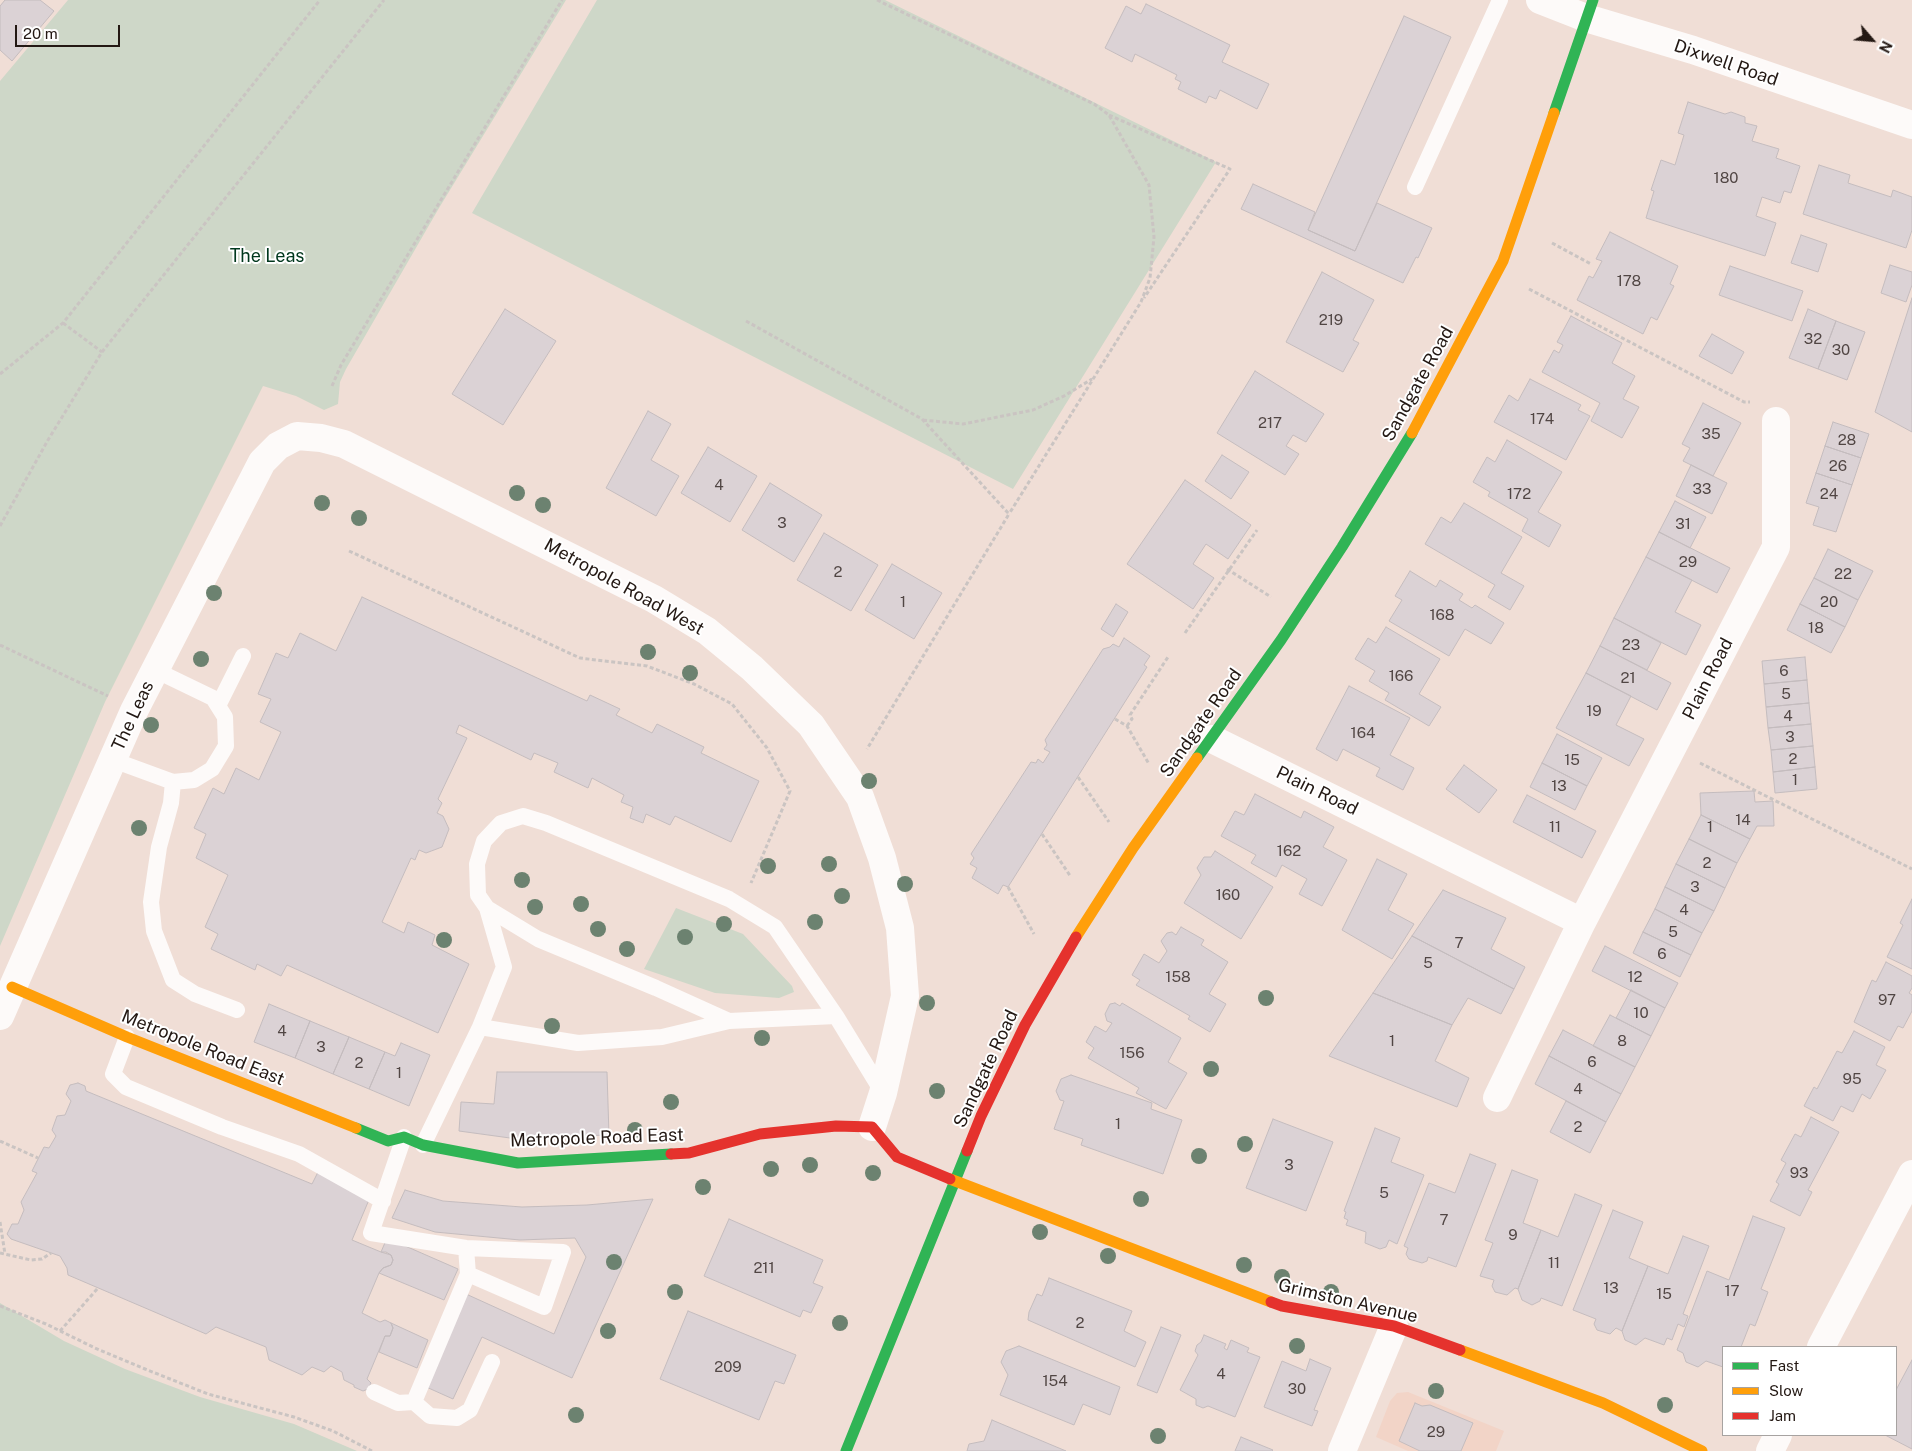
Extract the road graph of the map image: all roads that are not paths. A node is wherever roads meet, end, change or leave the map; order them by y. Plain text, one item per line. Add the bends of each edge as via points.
1 (1500, 0) edge
2 (1540, 0) edge
3 (1589, 9) edge
4 (1912, 125) edge
5 (1415, 187) dead end
6 (1776, 421) dead end
7 (297, 436) joint
8 (243, 656) dead end
9 (155, 670) junction
10 (218, 706) junction
11 (1212, 739) junction
12 (113, 760) junction
13 (173, 782) junction
14 (487, 908) junction
15 (1582, 922) junction
16 (12, 986) junction
17 (237, 1010) dead end
18 (0, 1016) edge
19 (836, 1016) junction
20 (729, 1021) junction
21 (480, 1027) junction
22 (127, 1037) junction
23 (883, 1093) junction
24 (1497, 1098) dead end
25 (872, 1127) junction
26 (404, 1137) junction
27 (422, 1145) junction
28 (1912, 1174) edge
29 (955, 1181) junction
30 (383, 1201) junction
31 (466, 1248) junction
32 (468, 1274) junction
33 (1394, 1326) junction
34 (1822, 1346) edge
35 (492, 1362) dead end
36 (374, 1392) dead end
37 (414, 1402) junction
38 (1778, 1436) edge
39 (846, 1451) edge
40 (1342, 1451) edge
41 (1702, 1451) edge
42 (1770, 1451) edge

1 - 5 lane
2 - 3 street, Dixwell Road
3 - 4 street, Dixwell Road via 1693,50
3 - 11 main road, Sandgate Road via 1502,261 1464,338 1427,408 1359,520
6 - 15 street, Plain Road via 1776,547
7 - 9 street, The Leas via 278,446 262,462
7 - 23 street, Metropole Road West via 344,444 654,599 707,631 811,724 860,797 882,858 900,928 905,996
8 - 10 lane
9 - 10 lane via 213,698
9 - 12 street, The Leas
10 - 13 lane via 225,717 226,746 212,769 194,780
11 - 15 street, Plain Road
11 - 29 main road, Sandgate Road via 1133,848 1083,925 1002,1070
12 - 13 lane
12 - 16 street, The Leas
13 - 17 lane via 151,902 154,931 173,980 195,994
14 - 19 lane via 478,895 477,864 484,841 501,824 523,816 546,823 729,899 774,927
14 - 20 lane via 538,939
14 - 21 lane via 504,967
15 - 24 street, Plain Road
16 - 18 street, The Leas
16 - 22 main road, Metropole Road East
19 - 20 lane
19 - 23 lane
20 - 21 lane via 662,1038 578,1043
21 - 27 lane
22 - 26 main road, Metropole Road East via 388,1141
22 - 30 lane via 112,1074 126,1087 222,1127 299,1154
23 - 25 street, Metropole Road West
25 - 27 main road, Metropole Road East via 836,1126 760,1134 689,1153 518,1163
25 - 29 main road via 897,1157
26 - 27 main road, Metropole Road East
26 - 30 lane
28 - 34 street
29 - 33 main road, Grimston Avenue via 1282,1306
29 - 39 main road, Sandgate Road
30 - 31 lane via 371,1233
31 - 32 lane
31 - 32 lane via 563,1252 544,1307
32 - 37 lane
33 - 40 street
33 - 41 main road, Grimston Avenue via 1603,1403
35 - 37 lane via 470,1410 457,1418 430,1416
36 - 37 lane via 398,1403
38 - 42 street

